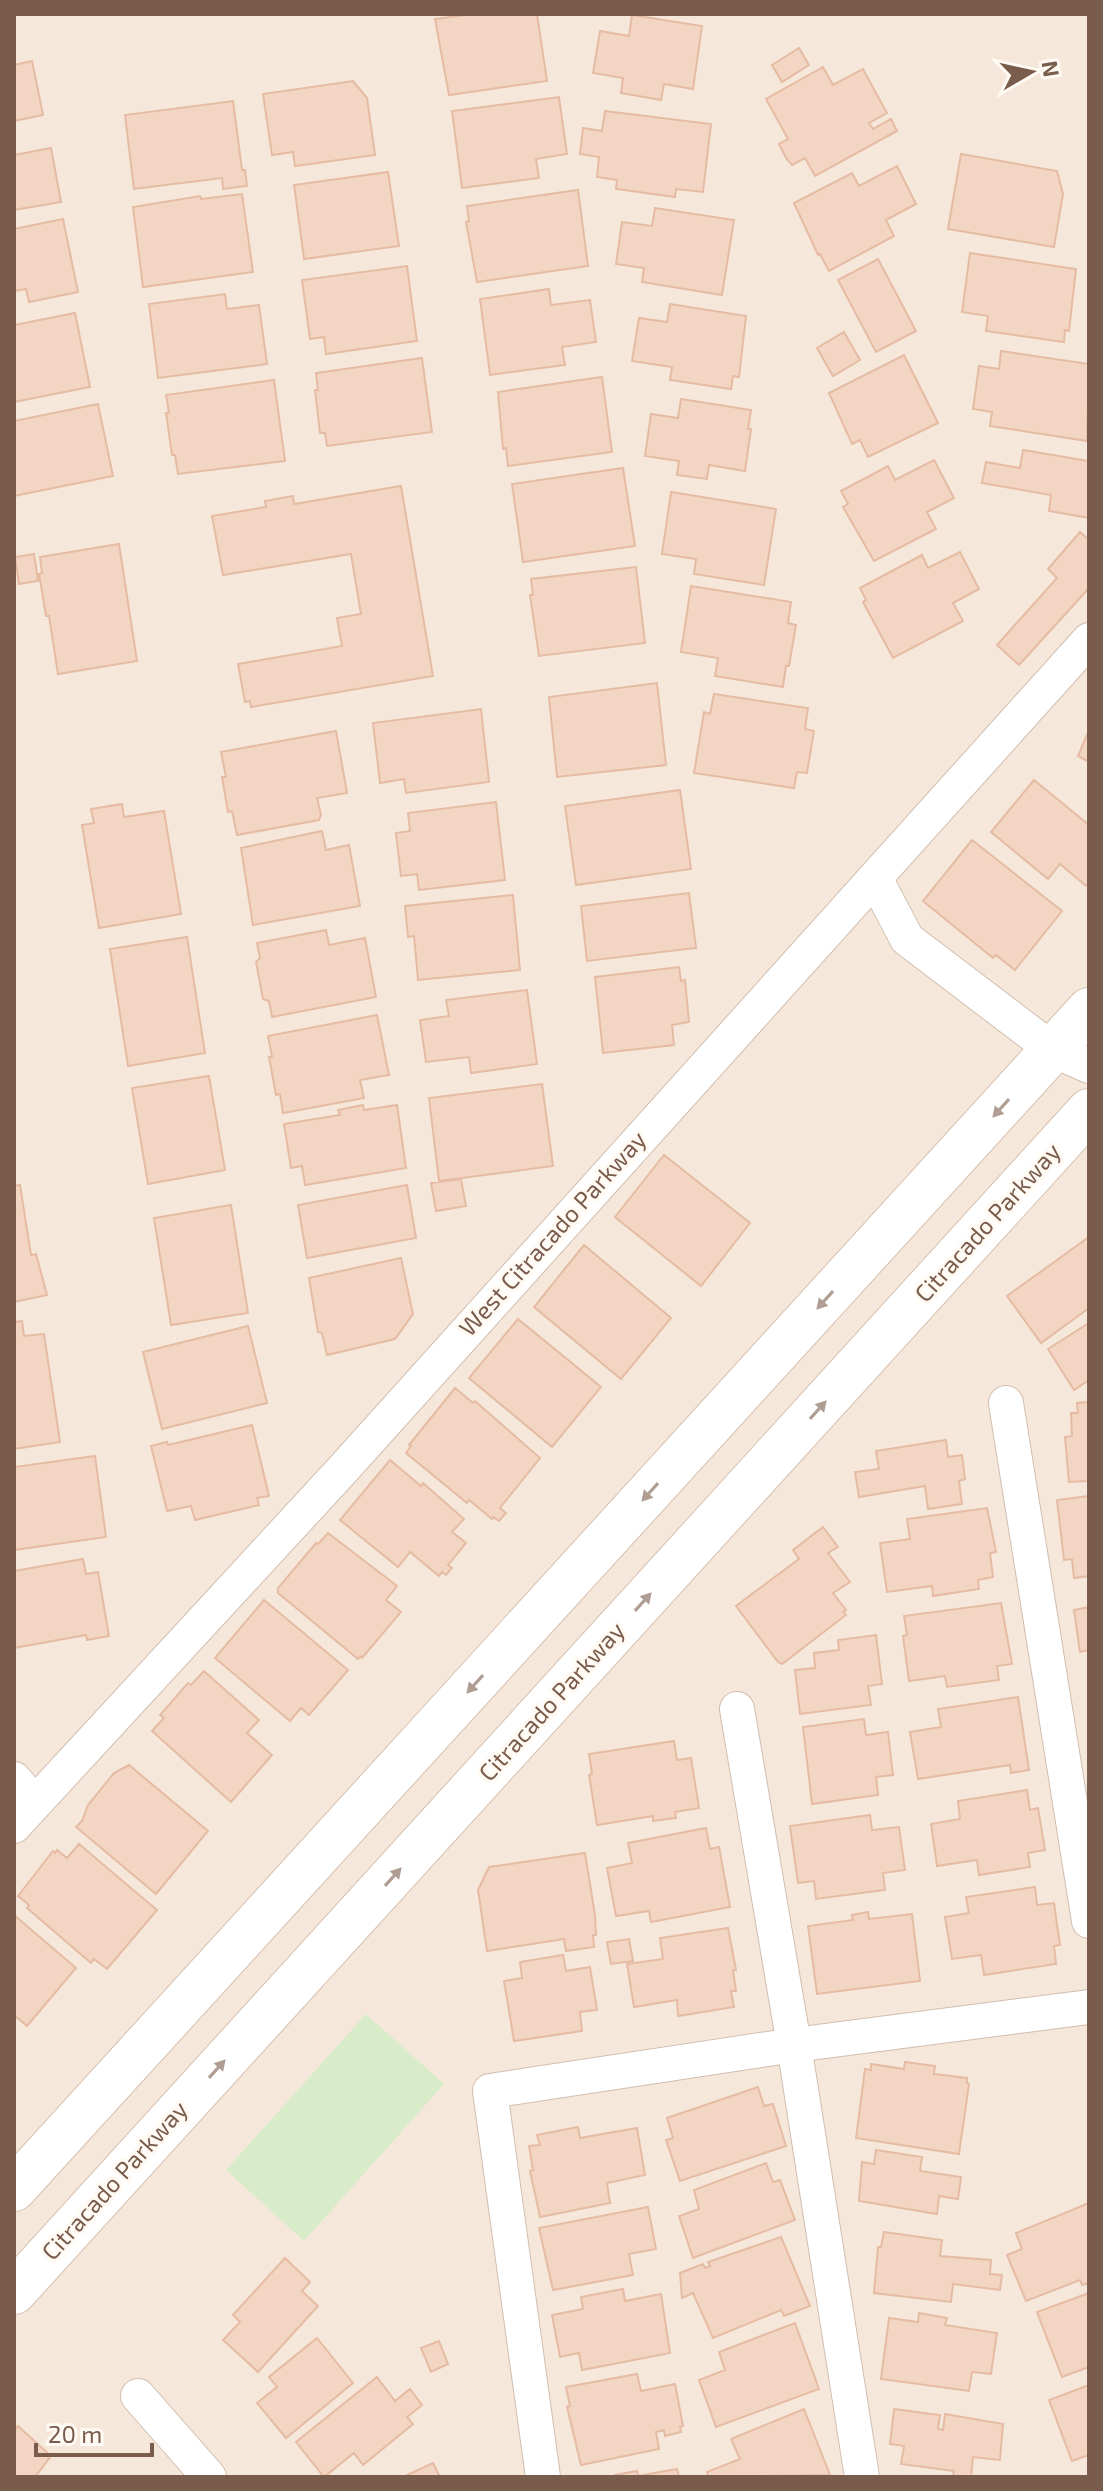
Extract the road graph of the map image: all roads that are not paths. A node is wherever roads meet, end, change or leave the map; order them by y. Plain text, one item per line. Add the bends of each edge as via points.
1 (1089, 640) edge
2 (875, 878) junction
3 (1089, 1010) edge
4 (1071, 1058) edge
5 (1089, 1111) edge
6 (1006, 1403) dead end
7 (737, 1709) dead end
8 (21, 1803) edge
9 (1089, 1921) edge
10 (1089, 2007) edge
11 (794, 2045) junction
12 (14, 2189) edge
13 (14, 2292) edge
14 (138, 2396) dead end
15 (209, 2477) edge
16 (543, 2477) edge
17 (862, 2477) edge

1 - 2 street, West Citracado Parkway
2 - 4 street via 907,939
2 - 8 street, West Citracado Parkway via 345,1467
3 - 4 main road
4 -> 12 main road
13 -> 5 main road, Citracado Parkway
6 - 9 street
7 - 11 street
10 - 11 street
11 - 16 street via 490,2091
11 - 17 street
14 - 15 street

